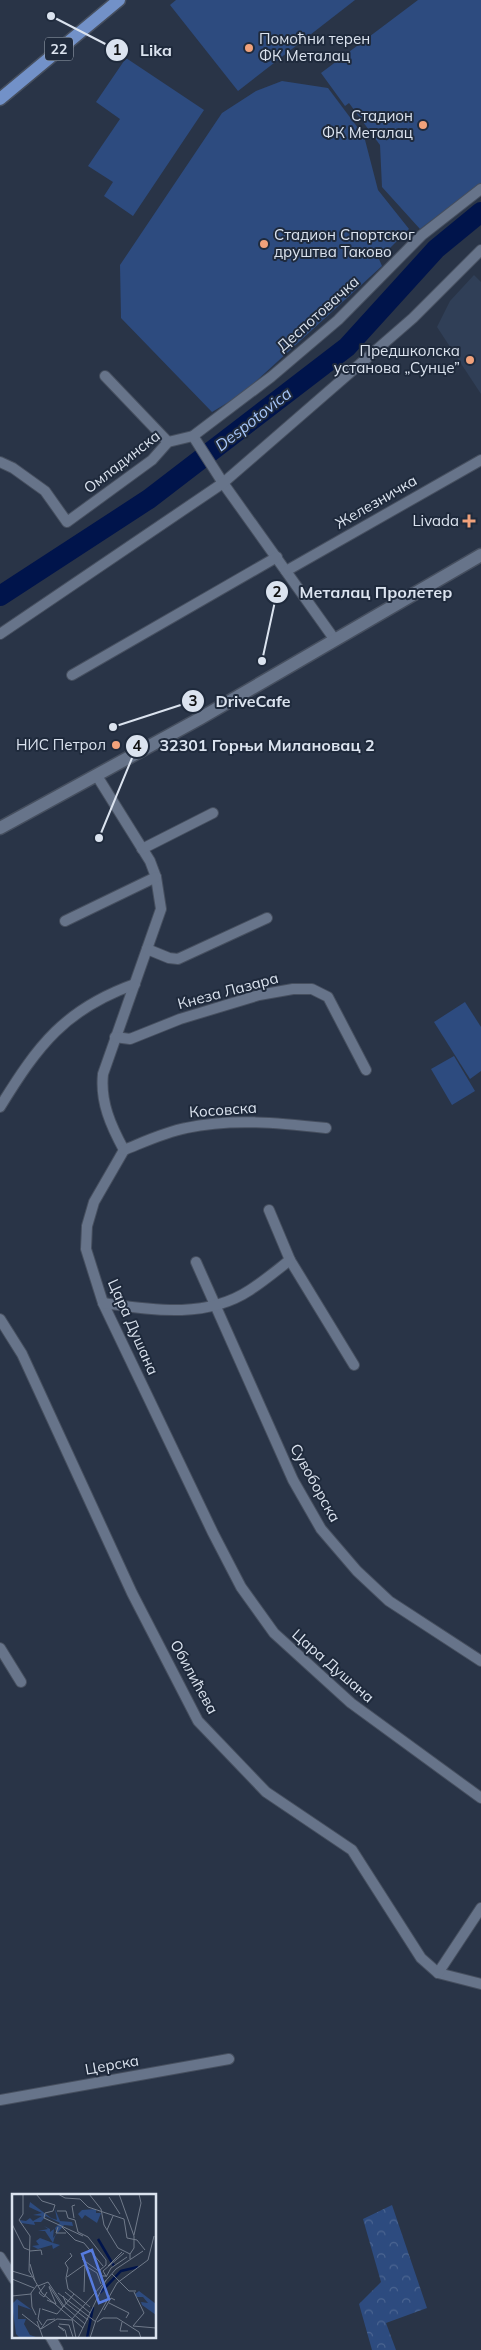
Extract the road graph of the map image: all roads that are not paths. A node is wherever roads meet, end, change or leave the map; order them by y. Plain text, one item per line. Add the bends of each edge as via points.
1 (119, 0) edge
2 (0, 98) edge
3 (481, 189) edge
4 (481, 250) edge
5 (105, 376) dead end
6 (195, 440) junction
7 (168, 442) junction
8 (481, 460) edge
9 (0, 462) edge
10 (223, 483) junction
11 (481, 555) edge
12 (277, 557) junction
13 (286, 571) junction
14 (0, 634) edge
15 (335, 640) junction
16 (72, 674) dead end
17 (97, 776) junction
18 (213, 813) dead end
19 (0, 828) edge
20 (142, 849) junction
21 (156, 877) junction
22 (267, 918) dead end
23 (65, 922) dead end
24 (147, 949) junction
25 (135, 984) junction
26 (115, 1037) junction
27 (366, 1070) dead end
28 (0, 1107) edge
29 (326, 1128) dead end
30 (124, 1150) junction
31 (269, 1210) dead end
32 (290, 1260) junction
33 (196, 1262) dead end
34 (104, 1303) junction
35 (216, 1306) junction
36 (0, 1319) edge
37 (354, 1365) dead end
38 (0, 1648) edge
39 (481, 1661) edge
40 (21, 1682) dead end
41 (481, 1798) edge
42 (481, 1908) edge
43 (438, 1973) junction
44 (481, 1984) edge
45 (229, 2059) dead end
46 (0, 2100) edge
47 (0, 2257) edge
48 (12, 2276) edge
49 (51, 2338) edge
50 (58, 2350) edge

1 - 2 main road, 22
3 - 6 street, Деспотовачка via 422,235 338,320
4 - 10 street via 412,318
5 - 7 street
6 - 7 street, Омладинска
6 - 10 street
7 - 9 street, Омладинска via 152,460 67,522 45,491
8 - 13 street, Железничка
10 - 12 street
10 - 14 street
11 - 15 street
12 - 13 street
12 - 16 street
13 - 15 street
15 - 17 street
17 - 19 street
17 - 20 street
18 - 20 street
20 - 21 street
21 - 23 street
21 - 24 street via 161,909
22 - 24 street via 178,959
24 - 25 street
25 - 26 street
25 - 28 street via 111,992 68,1018 23,1069
26 - 27 street, Кнеза Лазара via 130,1039 188,1016 259,995 312,989 328,997
26 - 30 street via 105,1064 102,1085 111,1126
29 - 30 street, Косовска via 265,1122 211,1123 183,1128
30 - 34 street, Цара Душана via 94,1202 87,1226 86,1249
31 - 32 street
32 - 35 street via 249,1291
32 - 37 street
33 - 35 street, Сувоборска
34 - 35 street via 156,1311
34 - 41 street, Цара Душана via 213,1533 241,1587 274,1633 351,1704
35 - 39 street, Сувоборска via 293,1480 321,1529 357,1571 390,1601
36 - 43 street, Обилићева via 22,1354 132,1592 198,1721 266,1792 352,1850 421,1958
38 - 40 street
42 - 43 street
43 - 44 street, Обилићева
45 - 46 street, Церска
47 - 48 street
49 - 50 street

